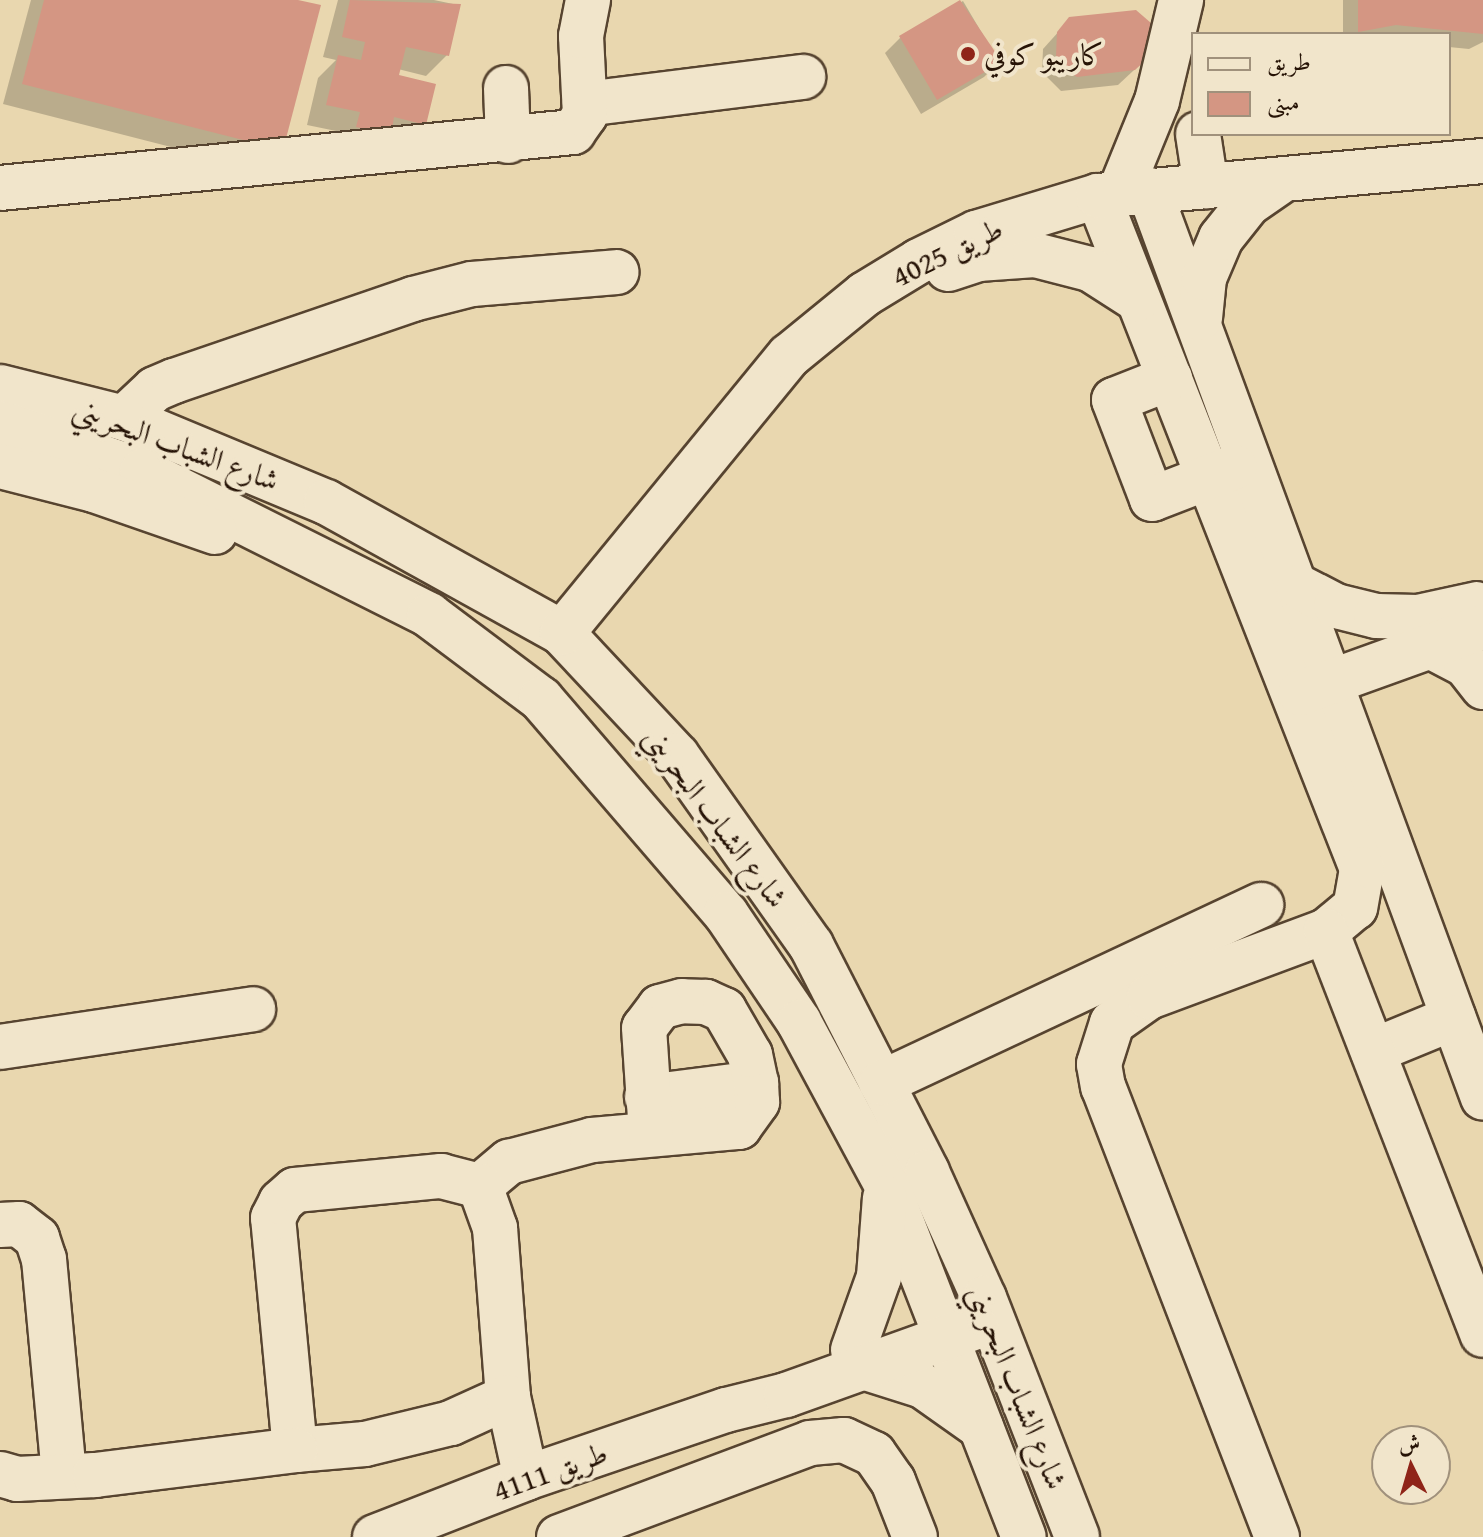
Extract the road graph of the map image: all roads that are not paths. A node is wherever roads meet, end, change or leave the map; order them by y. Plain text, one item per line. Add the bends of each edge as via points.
1 (588, 0) edge
2 (1181, 0) edge
3 (1209, 0) edge
4 (1203, 32) edge
5 (803, 77) dead end
6 (506, 88) dead end
7 (585, 104) junction
8 (1198, 136) edge
9 (508, 141) junction
10 (1483, 161) edge
11 (1284, 179) junction
12 (1206, 186) junction
13 (0, 188) edge
14 (1122, 193) junction
15 (617, 272) dead end
16 (865, 294) junction
17 (1137, 299) junction
18 (1199, 321) junction
19 (1170, 378) junction
20 (0, 387) edge
21 (124, 418) junction
22 (0, 423) edge
23 (1252, 460) junction
24 (0, 466) edge
25 (1208, 477) junction
26 (263, 535) junction
27 (1299, 587) junction
28 (1483, 602) edge
29 (1483, 627) edge
30 (562, 633) junction
31 (1430, 646) junction
32 (1483, 687) edge
33 (1312, 689) junction
34 (1261, 905) dead end
35 (1326, 931) junction
36 (253, 1009) dead end
37 (1467, 1033) edge
38 (0, 1047) edge
39 (1373, 1051) junction
40 (881, 1083) junction
41 (1483, 1098) edge
42 (649, 1115) junction
43 (884, 1180) junction
44 (480, 1186) junction
45 (0, 1225) edge
46 (1469, 1259) edge
47 (989, 1310) junction
48 (943, 1326) junction
49 (1483, 1335) edge
50 (858, 1358) junction
51 (508, 1397) junction
52 (981, 1427) junction
53 (295, 1450) junction
54 (0, 1474) edge
55 (64, 1476) junction
56 (526, 1478) junction
57 (464, 1521) edge
58 (388, 1535) edge
59 (559, 1537) edge
60 (915, 1537) edge
61 (1024, 1537) edge
62 (1077, 1537) edge
63 (1277, 1537) edge

1 - 7 street via 581,36
2 - 14 street via 1153,114
3 - 4 street
5 - 7 street
6 - 9 street
7 - 9 street via 581,125 573,132
8 - 12 street
9 - 13 street
10 - 11 street, طريق 4025
11 - 12 street, طريق 4025
11 - 18 street via 1248,204 1221,238 1204,278
12 - 14 street, طريق 4025
14 - 16 street, طريق 4025 via 976,233
14 - 17 street
14 - 18 street
15 - 21 street via 472,284 413,299 174,381 155,389
16 - 17 street via 978,259 1035,255 1090,269
16 - 30 street, طريق 4025 via 789,356
17 - 19 street
18 - 23 street
19 - 25 street
19 - 25 street via 1114,400 1146,485 1152,499
20 - 21 street, شارع الشباب البحريني
21 - 30 street, شارع الشباب البحريني via 326,502
22 - 26 street, شارع الشباب البحريني via 142,471
23 - 25 street
23 - 27 street
24 - 26 street via 94,490 194,527 227,535
25 - 33 street
26 - 43 street, شارع الشباب البحريني via 429,615 541,699 726,914 799,1022
27 - 28 street via 1336,606 1376,616 1418,617
27 - 33 street
29 - 31 street
30 - 40 street, شارع الشباب البحريني via 677,756 758,870 811,945
31 - 32 street via 1466,665
31 - 33 street
33 - 35 street via 1362,869 1355,907
33 - 37 street
34 - 40 street
35 - 39 street
35 - 63 street via 1129,1007 1112,1023 1099,1064
36 - 38 street
37 - 39 street
37 - 41 street
39 - 46 street
40 - 47 street, شارع الشباب البحريني
42 - 42 street via 739,1127 757,1102 750,1055 724,1010 682,1001 660,1007 644,1028
42 - 44 street via 592,1140 509,1162
43 - 48 street, شارع الشباب البحريني
43 - 50 street via 879,1277
44 - 51 street via 495,1228
44 - 53 street via 441,1176 295,1190 281,1202 273,1218
45 - 55 street via 19,1224 37,1238 44,1259
46 - 49 street
47 - 48 street, طريق 4111
47 - 62 street, شارع الشباب البحريني
48 - 50 street, طريق 4111
48 - 52 street, شارع الشباب البحريني
50 - 52 street via 923,1386
50 - 56 street, طريق 4111 via 786,1395
51 - 53 street via 451,1423 365,1444
51 - 56 street
52 - 61 street, شارع الشباب البحريني
53 - 55 street
54 - 55 street via 17,1479
56 - 57 street, طريق 4111
57 - 58 street, طريق 4111
59 - 60 street via 810,1443 844,1440 874,1454 893,1481

